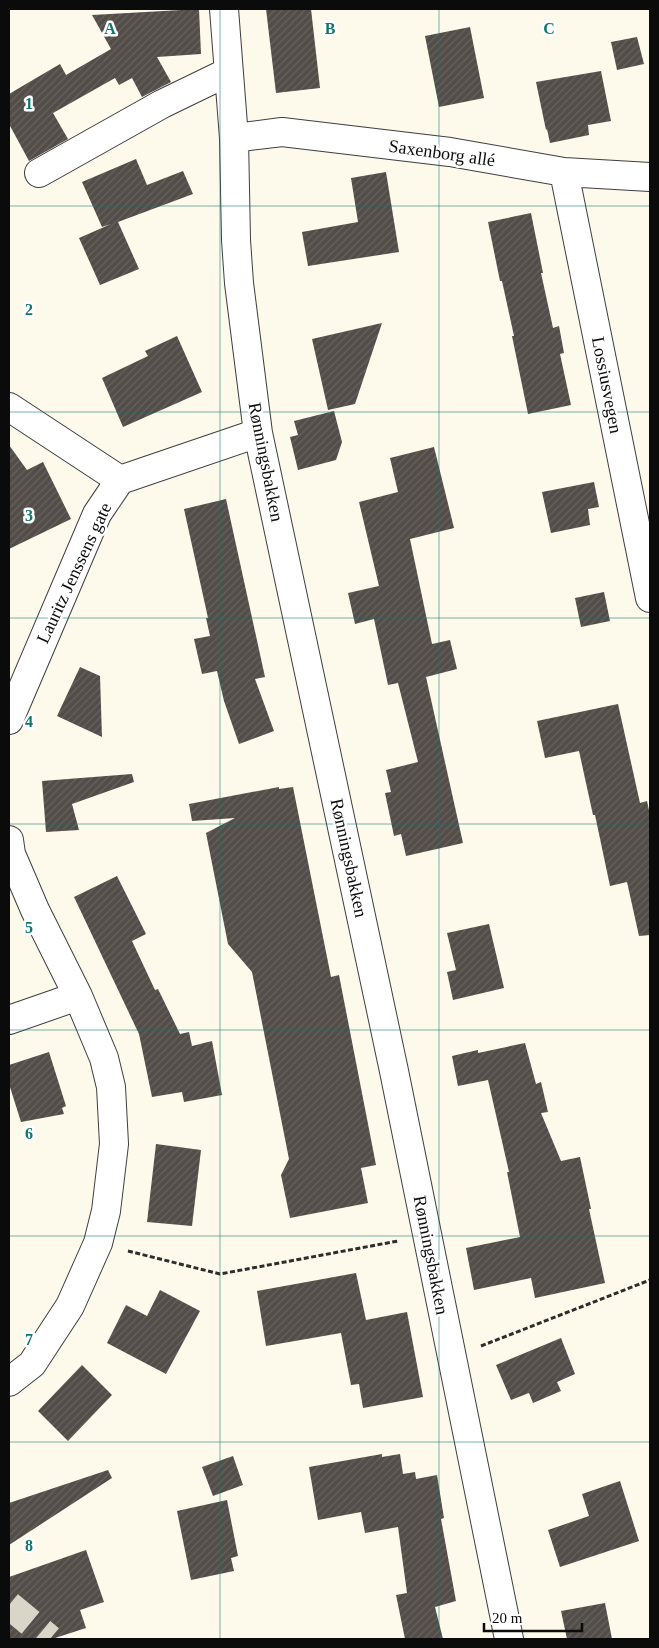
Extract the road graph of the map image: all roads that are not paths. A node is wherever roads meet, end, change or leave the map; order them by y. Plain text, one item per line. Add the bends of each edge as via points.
1 (224, 9) edge
2 (228, 72) junction
3 (234, 138) junction
4 (564, 172) junction
5 (39, 173) dead end
6 (650, 178) edge
7 (9, 407) edge
8 (258, 433) junction
9 (120, 480) junction
10 (650, 598) edge
11 (9, 720) edge
12 (9, 840) edge
13 (78, 996) junction
14 (9, 1020) edge
15 (9, 1382) edge
16 (509, 1639) edge

1 - 2 street, Rønningsbakken
2 - 3 street, Rønningsbakken
2 - 5 street via 162,104
3 - 4 street, Saxenborg allé via 282,132 450,152
3 - 8 street, Rønningsbakken via 239,282
4 - 6 street, Saxenborg allé
4 - 10 street, Lossiusvegen
7 - 9 street
8 - 9 street
8 - 16 street, Rønningsbakken via 428,1236
9 - 11 street, Lauritz Jenssens gate via 97,514
12 - 13 street via 11,854 35,910
13 - 14 street
13 - 15 street via 104,1058 111,1087 114,1144 106,1211 98,1243 70,1306 32,1364

